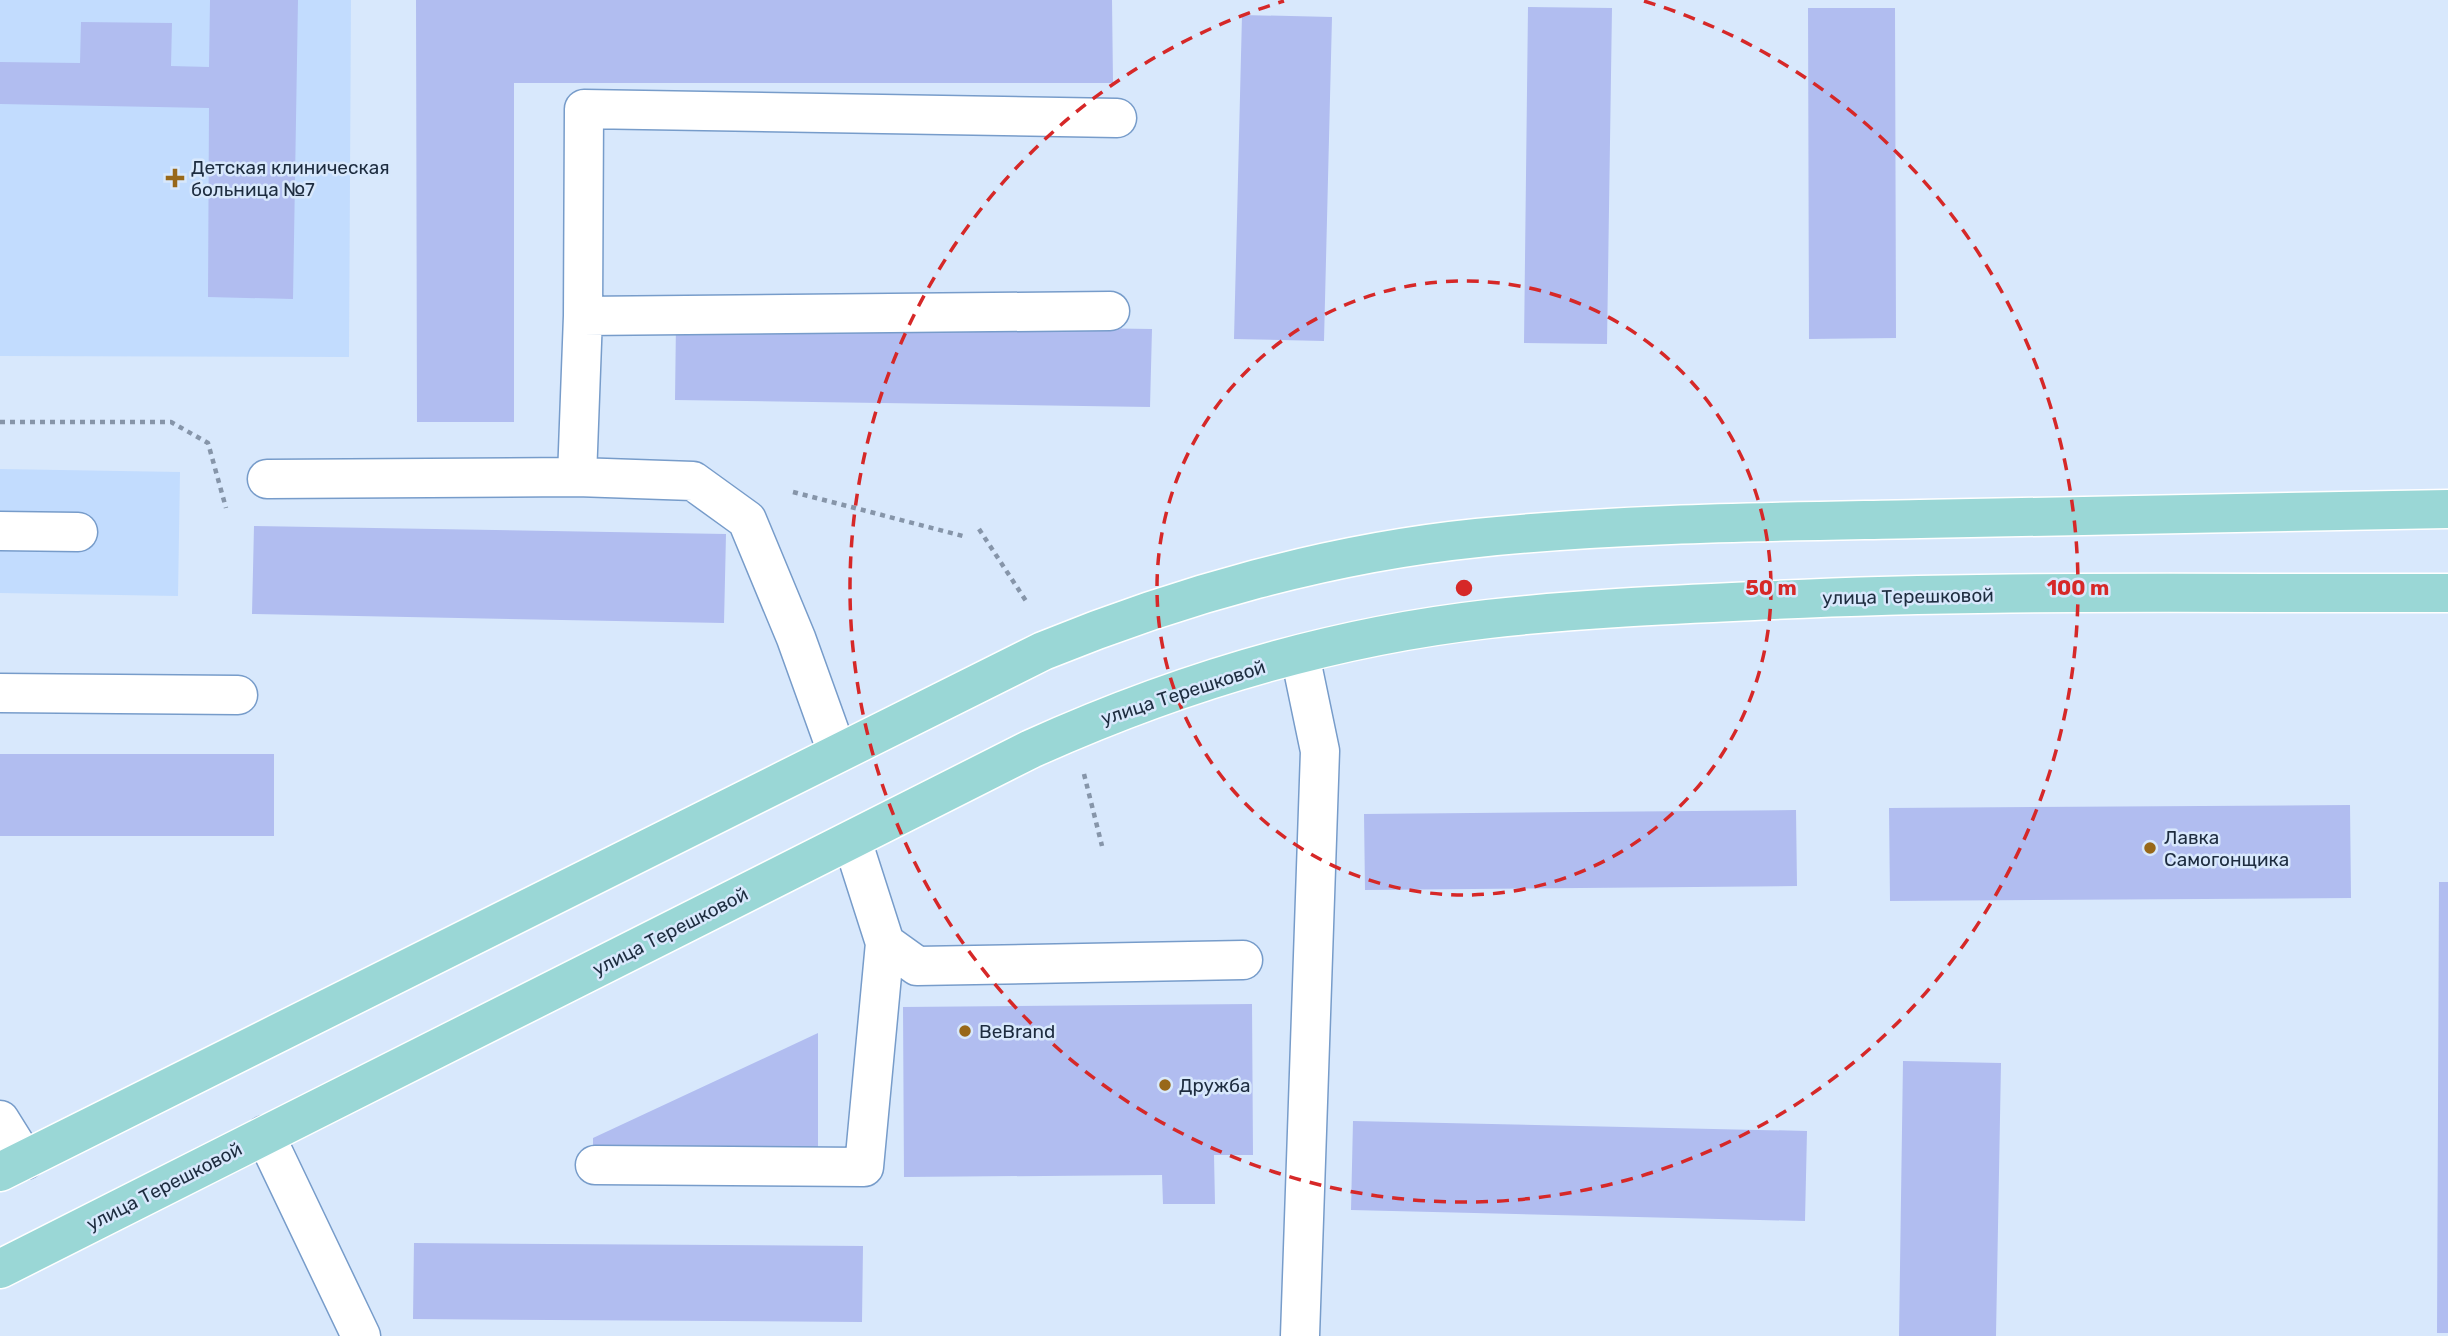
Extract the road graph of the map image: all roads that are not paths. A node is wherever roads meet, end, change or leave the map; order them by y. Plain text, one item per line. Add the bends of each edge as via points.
1 (1117, 118) dead end
2 (1110, 311) dead end
3 (583, 316) junction
4 (577, 477) junction
5 (267, 479) dead end
6 (2448, 509) edge
7 (0, 531) edge
8 (78, 532) dead end
9 (2448, 593) edge
10 (1300, 655) junction
11 (0, 693) edge
12 (238, 695) dead end
13 (837, 752) junction
14 (852, 840) junction
15 (885, 943) junction
16 (1243, 960) dead end
17 (0, 1120) edge
18 (265, 1135) junction
19 (595, 1165) dead end
20 (13, 1166) edge
21 (0, 1269) edge
22 (361, 1336) edge
23 (1300, 1336) edge

1 - 3 lane via 584,109
2 - 3 lane
3 - 4 lane
4 - 5 lane
4 - 13 lane via 693,481 747,520
6 - 13 main road via 1727,522 1477,538 1394,550 1283,574 1098,628
7 - 8 lane
9 - 10 main road, улица Терешковой via 1873,595 1675,605 1485,619
10 - 14 main road, улица Терешковой via 1145,700 1031,749
10 - 23 lane via 1321,751
11 - 12 lane
13 - 20 main road
14 - 15 lane
14 - 18 main road, улица Терешковой
15 - 16 lane via 917,965
15 - 19 lane via 864,1167
17 - 20 lane
18 - 21 main road, улица Терешковой
18 - 22 lane

